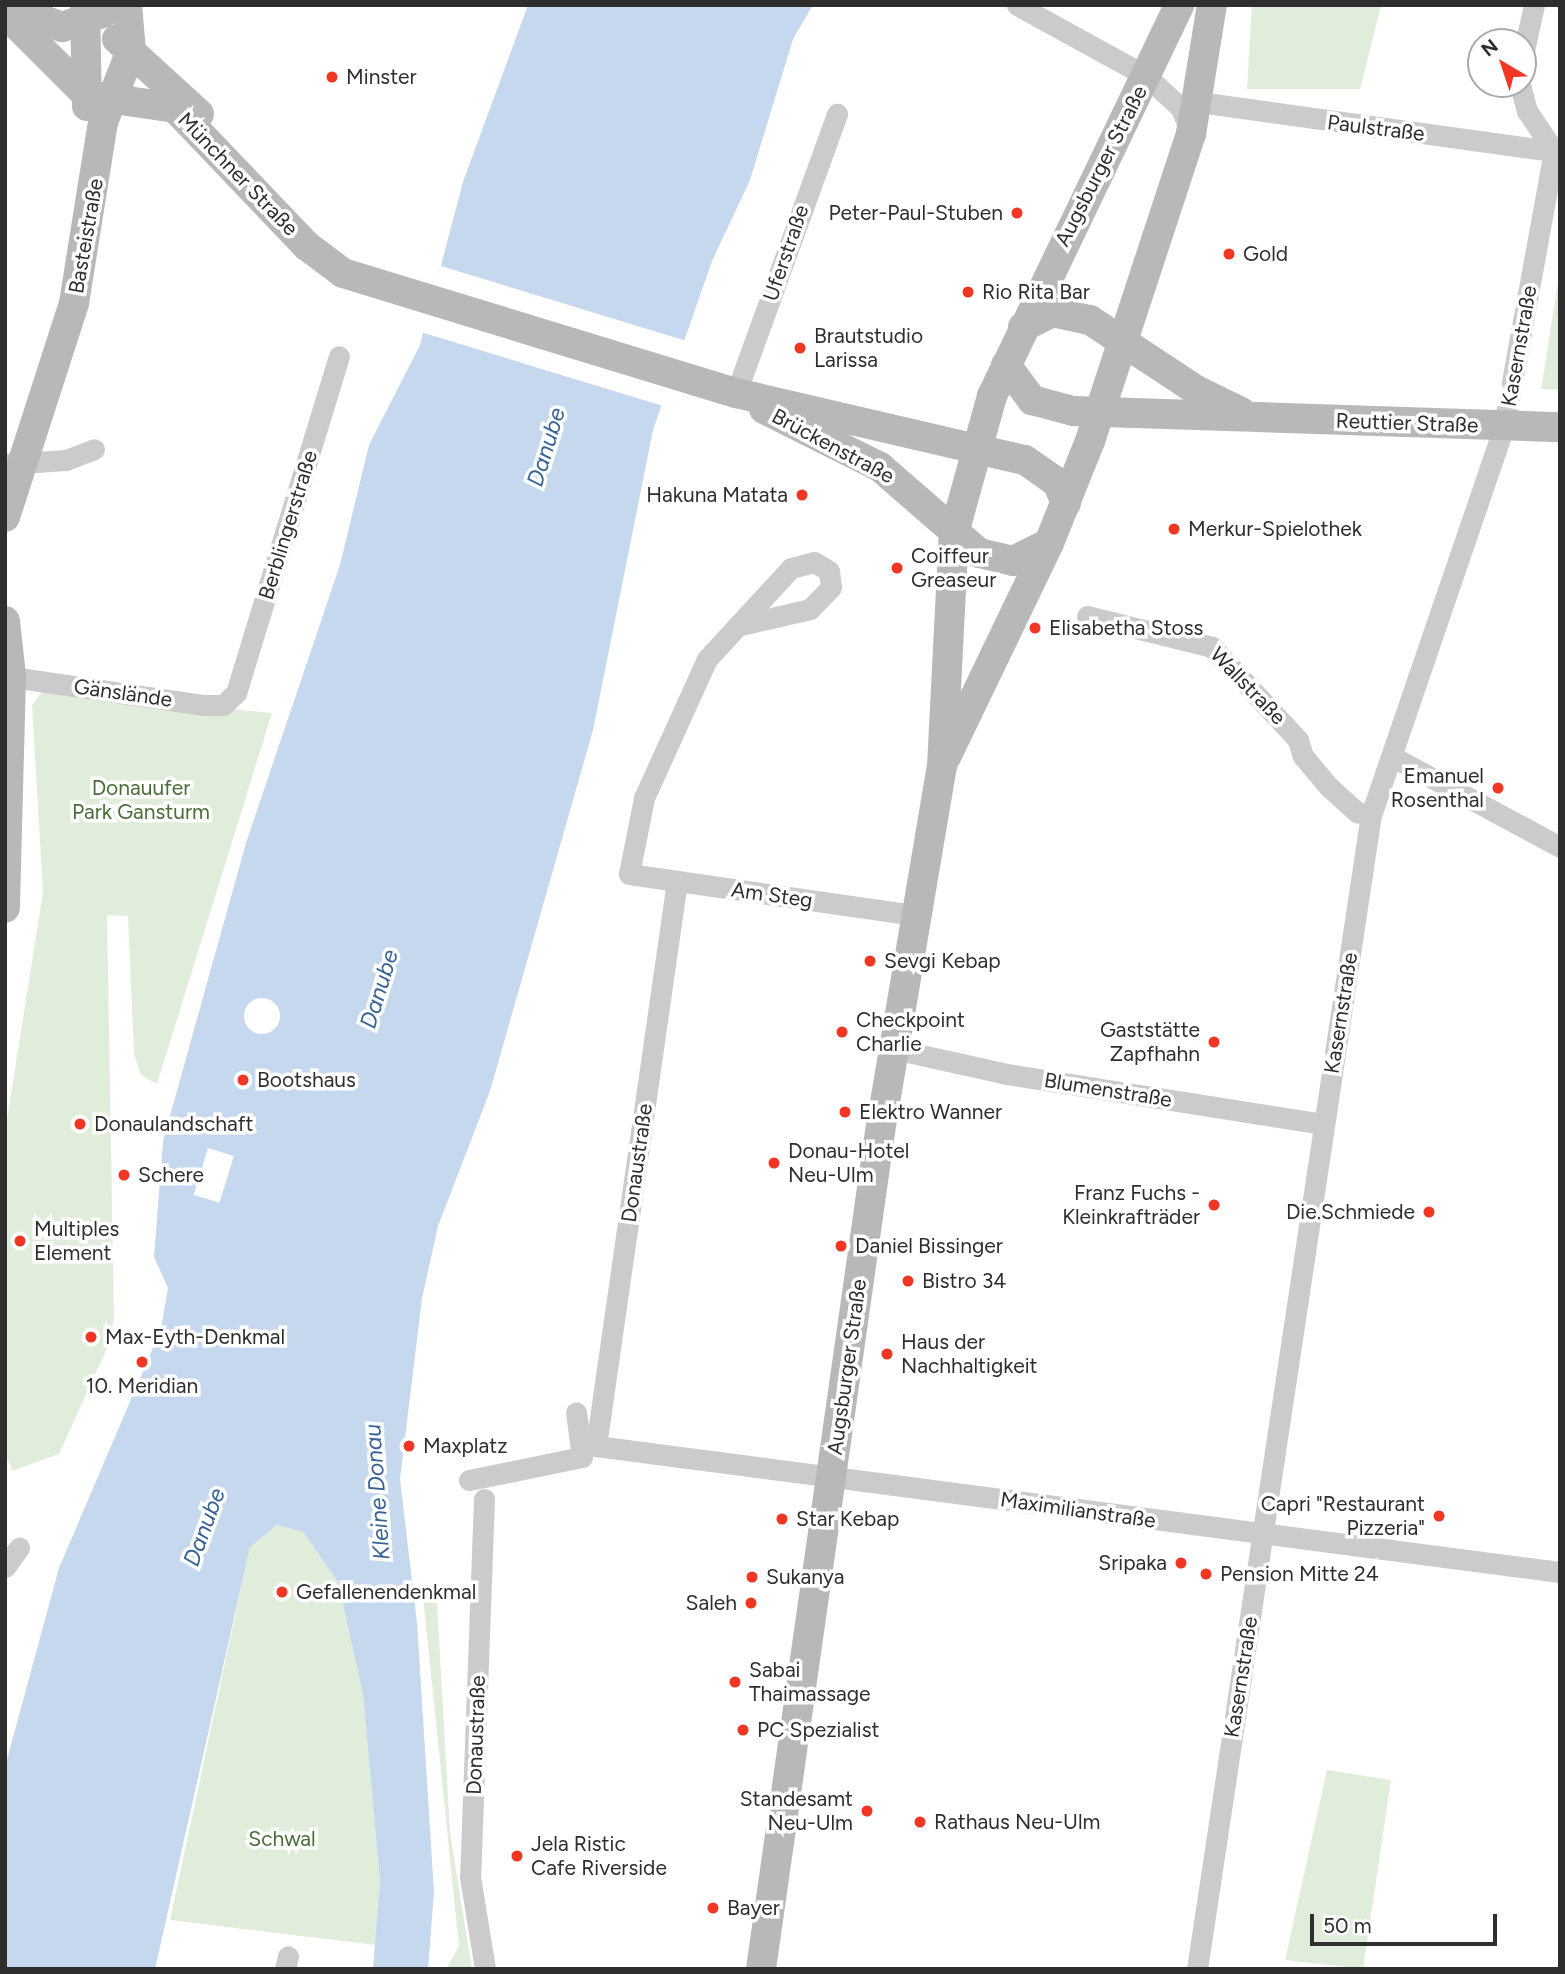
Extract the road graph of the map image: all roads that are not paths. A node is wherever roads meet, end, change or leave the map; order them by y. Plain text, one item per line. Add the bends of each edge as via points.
1 (6, 5) edge
2 (127, 5) edge
3 (1017, 5) edge
4 (1179, 5) edge
5 (1212, 5) edge
6 (1534, 5) edge
7 (90, 11) edge
8 (5, 13) edge
9 (1529, 28) edge
10 (131, 51) junction
11 (1146, 76) junction
12 (1524, 98) edge
13 (99, 99) junction
14 (1199, 102) junction
15 (837, 114) dead end
16 (1191, 134) junction
17 (1553, 151) junction
18 (379, 286) junction
19 (1023, 327) junction
20 (1124, 342) junction
21 (339, 356) dead end
22 (1006, 365) junction
23 (726, 390) junction
24 (1099, 413) junction
25 (1254, 418) junction
26 (1504, 426) junction
27 (1560, 426) edge
28 (94, 449) dead end
29 (975, 452) junction
30 (10, 462) edge
31 (1066, 503) junction
32 (5, 517) edge
33 (954, 533) junction
34 (1049, 543) junction
35 (1087, 616) dead end
36 (5, 621) edge
37 (741, 625) dead end
38 (8, 676) edge
39 (236, 693) joint
40 (6, 736) edge
41 (1393, 757) junction
42 (942, 767) junction
43 (1371, 815) junction
44 (1560, 847) edge
45 (677, 881) junction
46 (5, 908) edge
47 (915, 915) junction
48 (894, 1049) junction
49 (1324, 1124) junction
50 (576, 1412) dead end
51 (596, 1446) joint
52 (832, 1474) junction
53 (1265, 1534) junction
54 (19, 1548) dead end
55 (5, 1567) edge
56 (1560, 1572) edge
57 (485, 1969) edge
58 (761, 1969) edge
59 (1197, 1969) edge

1 - 7 street via 62,27
2 - 10 street, Basteistraße
3 - 11 street
4 - 11 street, Augsburger Straße
5 - 14 street
6 - 9 street
7 - 10 street, Münchner Straße
7 - 13 street, Basteistraße
8 - 13 street
10 - 13 street, Basteistraße
10 - 18 street, Münchner Straße
11 - 16 street via 1181,108
11 - 19 street, Augsburger Straße
12 - 17 street
13 - 18 street, Münchner Straße via 175,108 307,246 343,273
13 - 30 street, Basteistraße via 103,122 74,303
14 - 16 street
14 - 17 street, Paulstraße
15 - 23 street, Uferstraße
16 - 20 street
17 - 26 street, Kasernstraße
18 - 23 street, Brückenstraße
19 - 20 street via 1052,312 1076,315
19 - 22 street
20 - 24 street
20 - 25 street, Reuttier Straße via 1196,390
21 - 39 street, Berblingerstraße
22 - 24 street via 1032,400
22 - 29 street
23 - 29 street, Brückenstraße
23 - 33 street, Brückenstraße via 880,467
24 - 25 street, Reuttier Straße
24 - 31 street
25 - 26 street, Reuttier Straße
26 - 27 street, Reuttier Straße
26 - 41 street, Kasernstraße
28 - 30 street via 66,460
29 - 31 street via 1042,467
29 - 33 street
30 - 32 street, Basteistraße
31 - 34 street
33 - 34 street via 979,553 1013,561
33 - 42 street, Augsburger Straße
34 - 42 street, Augsburger Straße
35 - 43 street, Wallstraße via 1212,647 1298,740 1329,787 1357,811
36 - 38 street
37 - 45 street, Am Steg via 707,659 659,760 629,874
38 - 39 street, Gänslände via 204,705 223,705
38 - 40 street
40 - 46 street
41 - 43 street, Kasernstraße
41 - 44 street
42 - 47 street, Augsburger Straße
43 - 49 street, Kasernstraße
45 - 47 street, Am Steg
45 - 51 street, Donaustraße
47 - 48 street, Augsburger Straße
48 - 49 street, Blumenstraße via 1007,1074
48 - 52 street, Augsburger Straße
49 - 53 street, Kasernstraße
50 - 57 street, Donaustraße via 582,1457 480,1488 470,1877
51 - 52 street, Maximilianstraße
52 - 53 street, Maximilianstraße
52 - 58 street, Augsburger Straße
53 - 56 street, Maximilianstraße
53 - 59 street, Kasernstraße
54 - 55 street

